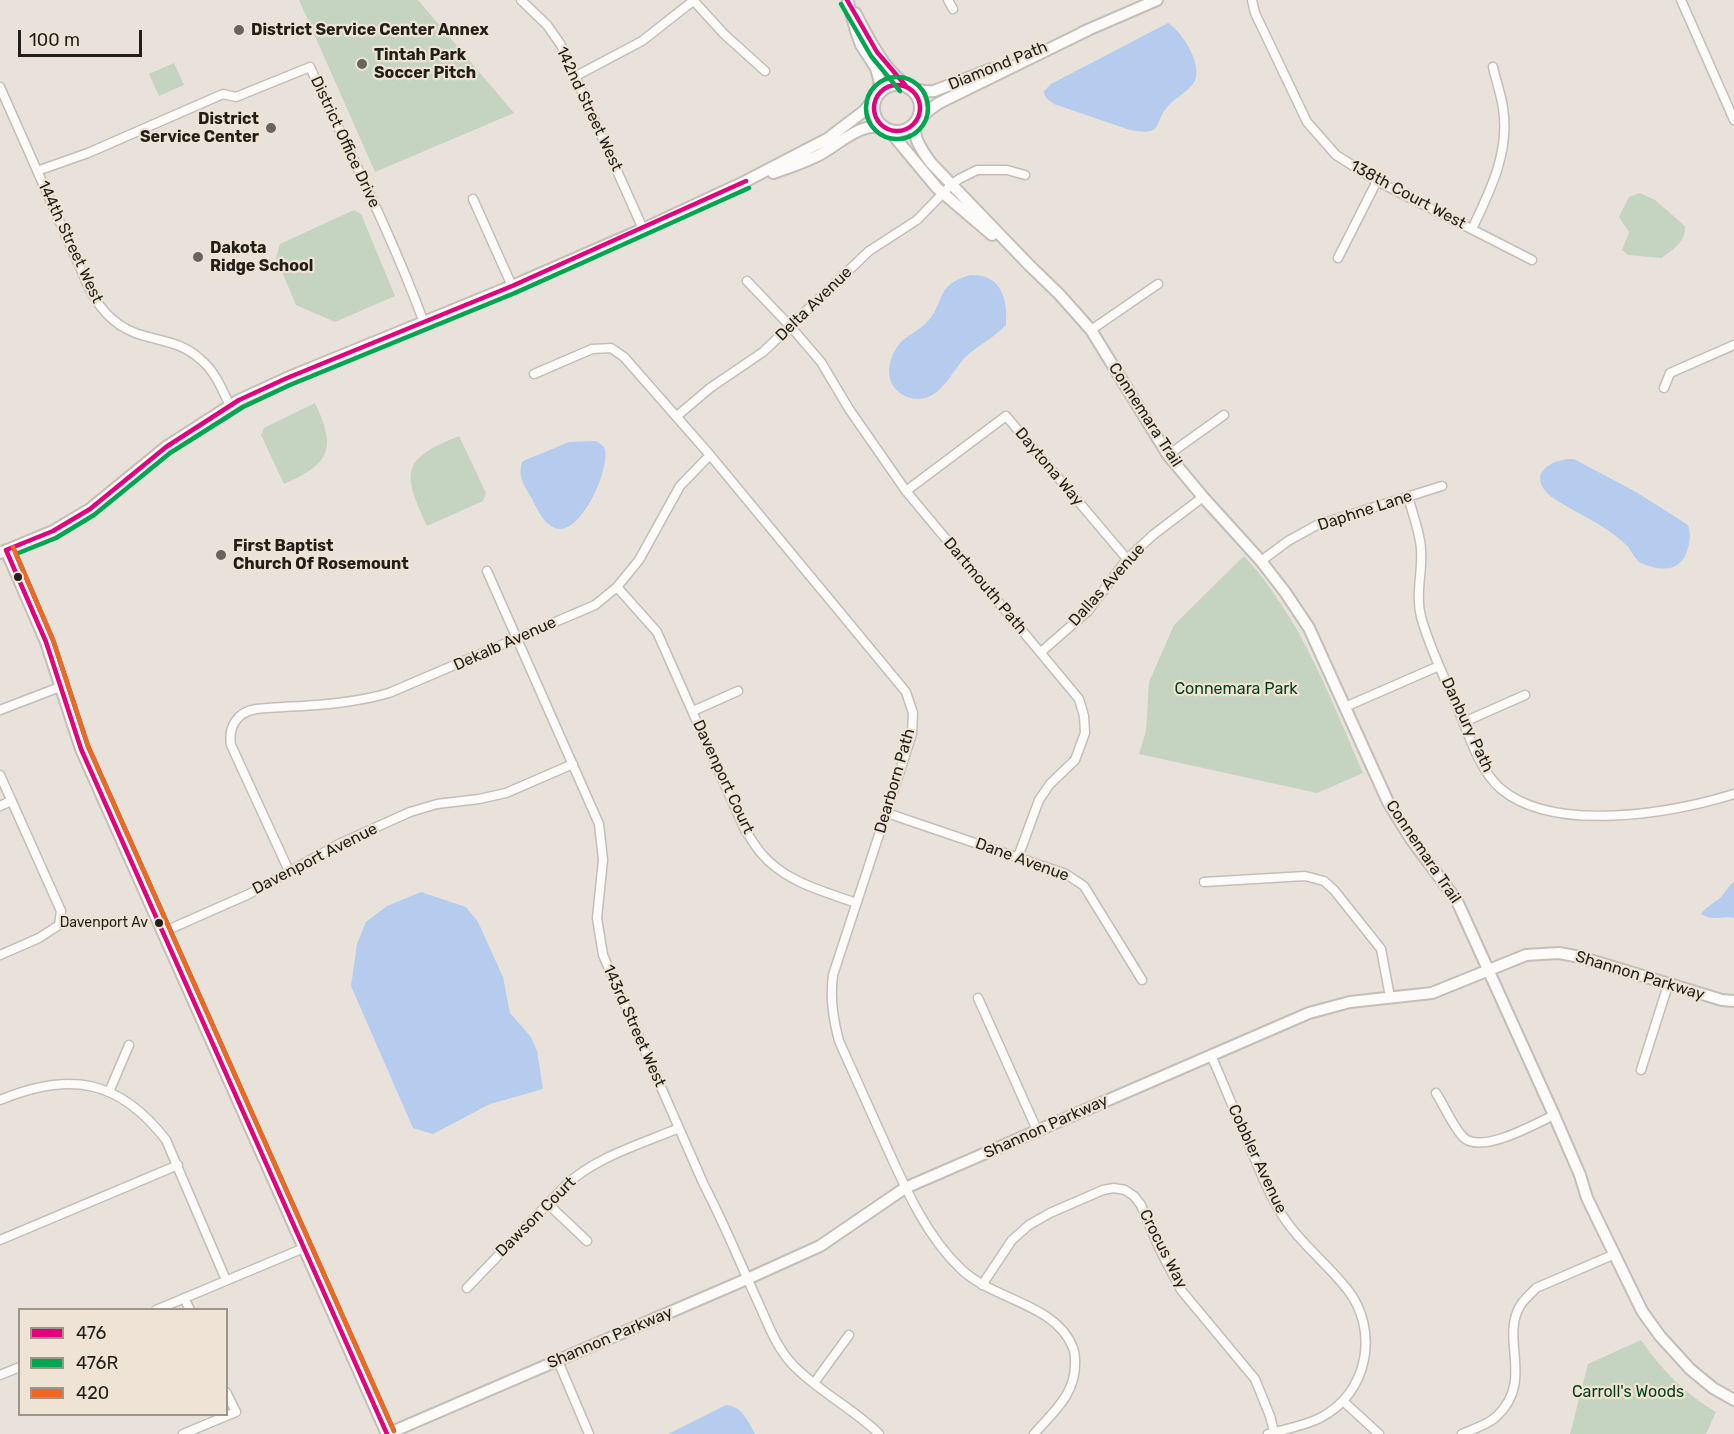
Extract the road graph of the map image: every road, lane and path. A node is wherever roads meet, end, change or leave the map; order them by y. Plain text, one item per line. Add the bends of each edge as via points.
1 (521, 0) edge
2 (693, 0) edge
3 (948, 0) edge
4 (1157, 0) edge
5 (1247, 0) edge
6 (1252, 0) edge
7 (1681, 0) edge
8 (848, 1) edge
9 (953, 9) dead end
10 (1255, 13) junction
11 (1088, 30) junction
12 (1493, 67) dead end
13 (765, 72) dead end
14 (576, 76) junction
15 (906, 86) junction
16 (0, 87) edge
17 (875, 98) junction
18 (918, 119) junction
19 (1734, 120) edge
20 (887, 129) junction
21 (37, 171) junction
22 (1025, 175) dead end
23 (746, 181) junction
24 (1377, 181) junction
25 (948, 188) junction
26 (473, 199) dead end
27 (643, 229) junction
28 (1472, 229) junction
29 (1338, 258) dead end
30 (1532, 260) dead end
31 (747, 281) dead end
32 (1158, 284) dead end
33 (512, 286) junction
34 (424, 323) junction
35 (791, 327) junction
36 (1091, 330) junction
37 (1734, 345) edge
38 (534, 374) dead end
39 (1664, 388) dead end
40 (230, 406) junction
41 (1224, 415) dead end
42 (676, 416) junction
43 (710, 455) junction
44 (1168, 455) junction
45 (1442, 486) dead end
46 (906, 491) junction
47 (1408, 496) junction
48 (1203, 497) junction
49 (3, 552) edge
50 (1127, 560) junction
51 (1261, 561) junction
52 (487, 572) dead end
53 (617, 586) junction
54 (517, 639) junction
55 (1041, 652) junction
56 (1439, 666) junction
57 (60, 687) junction
58 (738, 691) dead end
59 (1525, 695) dead end
60 (1346, 706) junction
61 (0, 710) edge
62 (693, 711) junction
63 (1464, 722) junction
64 (573, 764) junction
65 (0, 775) edge
66 (1734, 794) edge
67 (11, 801) junction
68 (0, 806) edge
69 (887, 813) junction
70 (1018, 857) junction
71 (289, 871) junction
72 (1204, 882) dead end
73 (856, 903) junction
74 (164, 932) junction
75 (0, 955) edge
76 (1489, 969) junction
77 (1142, 980) dead end
78 (1668, 986) junction
79 (1390, 997) junction
80 (978, 998) dead end
81 (1734, 1001) edge
82 (129, 1046) dead end
83 (1211, 1055) junction
84 (1641, 1070) dead end
85 (108, 1092) junction
86 (1436, 1093) dead end
87 (0, 1100) edge
88 (1554, 1115) junction
89 (679, 1128) junction
90 (1037, 1130) junction
91 (178, 1165) junction
92 (905, 1188) junction
93 (548, 1204) junction
94 (0, 1240) edge
95 (587, 1241) dead end
96 (304, 1248) junction
97 (1615, 1254) junction
98 (747, 1279) junction
99 (226, 1280) junction
100 (982, 1285) junction
101 (467, 1288) dead end
102 (184, 1298) junction
103 (161, 1308) edge
104 (189, 1308) edge
105 (849, 1335) dead end
106 (558, 1361) junction
107 (18, 1368) edge
108 (0, 1375) edge
109 (814, 1383) junction
110 (228, 1396) edge
111 (1734, 1400) edge
112 (1343, 1401) junction
113 (228, 1415) edge
114 (226, 1416) edge
115 (1271, 1433) edge
116 (183, 1434) edge
117 (387, 1434) edge
118 (589, 1434) edge
119 (879, 1434) edge
120 (1034, 1434) edge
121 (1379, 1434) edge
122 (1462, 1434) edge

1 - 14 street, 142nd Street West via 547,25
2 - 13 street
2 - 14 street via 642,41
3 - 9 street
4 - 11 street, Diamond Path
5 - 10 street, 138th Court West
6 - 10 street, 138th Court West
7 - 19 street
8 - 15 street via 877,52
8 - 17 street via 861,45 878,74 880,83
10 - 24 street, 138th Court West via 1306,122 1336,155
11 - 15 street, Diamond Path via 944,88 926,92
11 - 18 street, Diamond Path via 953,95
12 - 28 street via 1504,110 1503,149 1494,184
14 - 27 street, 142nd Street West
15 - 17 street, Diamond Path via 890,85
15 - 18 street via 918,100
16 - 21 street, 144th Street West
17 - 20 street via 875,115
17 - 23 street, Diamond Path via 854,121 827,139
18 - 20 street, Diamond Path via 899,130
18 - 25 street, Connemara Trail via 918,144
20 - 23 street, Diamond Path via 859,130 818,156
20 - 25 street, Connemara Trail
21 - 34 street, District Office Drive via 223,94 236,97 310,67
21 - 40 street, 144th Street West via 101,308 125,329 175,343 193,353 214,375
22 - 25 street, Delta Avenue via 1007,170 977,170
23 - 27 street, Diamond Path
24 - 28 street, 138th Court West
24 - 29 street
25 - 35 street, Delta Avenue via 917,220 869,251
25 - 36 street, Connemara Trail
26 - 33 street
27 - 33 street, Diamond Path
28 - 30 street, 138th Court West
31 - 35 street, Dartmouth Path
32 - 36 street
33 - 34 street, Diamond Path
34 - 40 street, Diamond Path via 287,378
35 - 42 street, Delta Avenue
35 - 46 street, Dartmouth Path via 821,362
36 - 44 street, Connemara Trail
37 - 39 street via 1670,373
38 - 42 street, Dearborn Path via 592,349 611,348 624,357
40 - 49 street, Diamond Path via 166,447 90,509 53,531
41 - 44 street
42 - 43 street, Dearborn Path
43 - 53 street, Dekalb Avenue via 680,486 639,561
43 - 69 street, Dearborn Path via 906,692 913,713 912,734
44 - 48 street, Connemara Trail
45 - 47 street, Daphne Lane
46 - 50 street, Daytona Way via 1006,416
46 - 55 street, Dartmouth Path
47 - 51 street, Daphne Lane via 1317,525
47 - 56 street, Danbury Path via 1421,549 1421,615
48 - 50 street, Dallas Avenue
48 - 51 street, Connemara Trail
49 - 57 street via 46,642
50 - 55 street, Dallas Avenue via 1088,611
51 - 60 street, Connemara Trail via 1309,628
52 - 54 street, 143rd Street West
53 - 54 street, Dekalb Avenue via 595,605
53 - 62 street via 657,632
54 - 64 street, 143rd Street West
54 - 71 street, Dekalb Avenue via 389,693 326,705 252,709 240,715 233,725 231,745
55 - 70 street, Dartmouth Path via 1079,699 1085,733 1075,760 1039,800
56 - 60 street
56 - 63 street, Danbury Path
57 - 61 street
57 - 74 street via 81,749
58 - 62 street, Davenport Court
59 - 63 street
60 - 76 street, Connemara Trail via 1388,802 1457,901
62 - 73 street, Davenport Court via 745,830 761,853 796,881
63 - 66 street, Danbury Path via 1484,768 1500,788 1526,804 1564,813 1613,816 1656,813
64 - 71 street, Davenport Avenue via 506,793 423,807 339,843
64 - 89 street, 143rd Street West via 602,838 597,918 603,955
65 - 67 street
67 - 68 street
67 - 75 street via 61,911 59,925
69 - 70 street, Dane Avenue
69 - 73 street, Dearborn Path
70 - 77 street, Dane Avenue via 1066,874 1084,886
71 - 74 street, Davenport Avenue via 249,894
72 - 79 street via 1305,876 1324,881 1381,950
73 - 92 street, Dearborn Path via 833,975 832,1017
74 - 96 street
76 - 78 street, Shannon Parkway via 1526,955 1559,953
76 - 79 street, Shannon Parkway via 1432,993
76 - 88 street, Connemara Trail
78 - 81 street, Shannon Parkway
78 - 84 street
79 - 83 street, Shannon Parkway via 1309,1013
80 - 90 street
82 - 85 street
83 - 90 street, Shannon Parkway
83 - 112 street, Cobbler Avenue via 1278,1209 1297,1236 1348,1289 1361,1312 1366,1335 1364,1359 1357,1382
85 - 87 street via 78,1084 45,1084
85 - 91 street via 132,1104 151,1120
86 - 88 street via 1464,1138 1476,1143 1496,1141
88 - 97 street, Connemara Trail via 1587,1198
89 - 93 street, Dawson Court via 589,1167
89 - 98 street, 143rd Street West
90 - 92 street, Shannon Parkway
91 - 94 street
91 - 99 street
92 - 98 street, Shannon Parkway via 820,1246
92 - 100 street, Dearborn Path via 944,1251
93 - 95 street
93 - 101 street, Dawson Court
96 - 99 street
96 - 117 street
97 - 111 street, Connemara Trail via 1642,1311 1660,1336 1690,1369
97 - 122 street via 1536,1288 1528,1296 1520,1307 1513,1334 1517,1361 1512,1394 1496,1418
98 - 106 street, Shannon Parkway
98 - 109 street, 143rd Street West via 777,1345
99 - 102 street
100 - 115 street, Crocus Way via 1012,1240 1029,1225 1103,1190 1125,1190 1141,1205 1182,1290 1255,1379 1270,1416
100 - 120 street, Dearborn Path via 1060,1326 1074,1349 1075,1377 1065,1399
102 - 103 street
102 - 104 street
105 - 109 street
106 - 117 street, Shannon Parkway
106 - 118 street
107 - 108 street
109 - 119 street, 143rd Street West
110 - 113 street via 236,1412
112 - 115 street, Cobbler Avenue via 1321,1418
112 - 121 street
114 - 116 street

